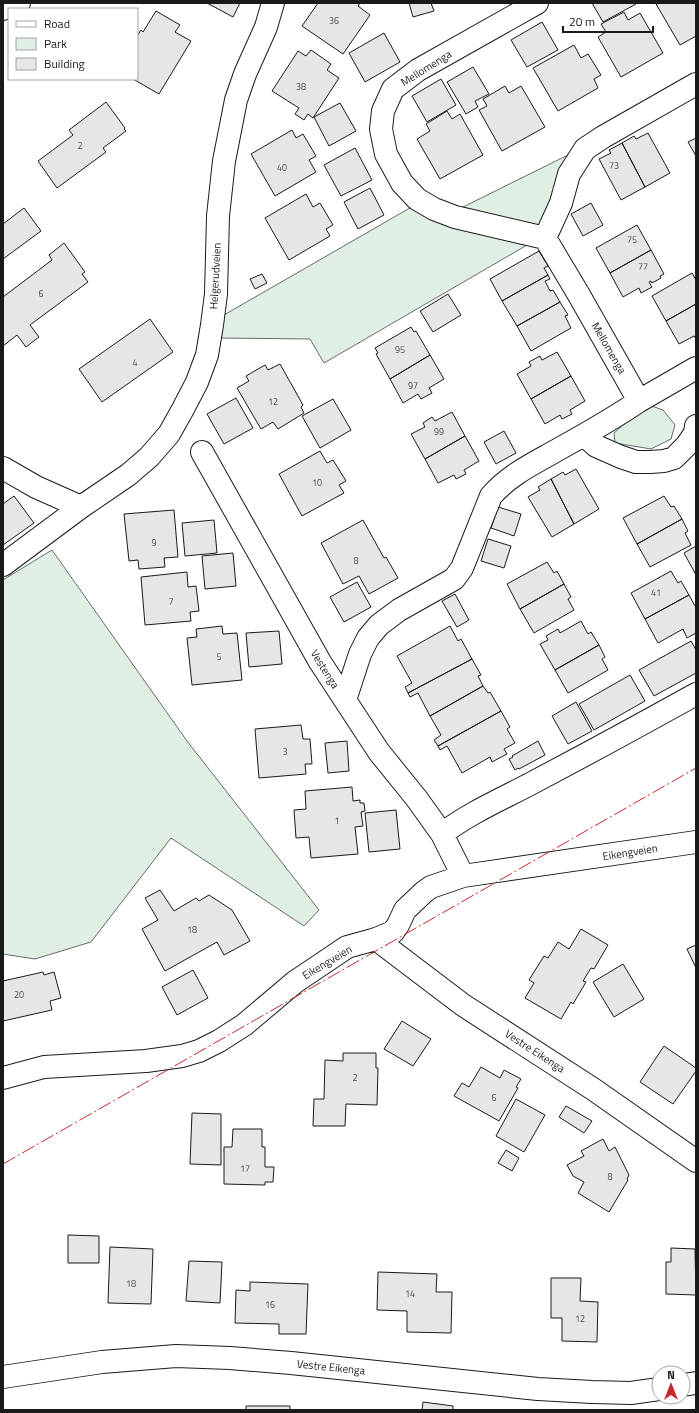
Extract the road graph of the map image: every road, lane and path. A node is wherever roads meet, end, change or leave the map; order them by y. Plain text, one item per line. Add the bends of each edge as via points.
1 (18, 3) edge
2 (273, 3) edge
3 (535, 4) edge
4 (3, 9) edge
5 (696, 84) edge
6 (545, 238) junction
7 (696, 368) edge
8 (639, 401) junction
9 (696, 426) edge
10 (584, 435) junction
11 (202, 452) dead end
12 (3, 468) edge
13 (82, 507) junction
14 (3, 565) edge
15 (696, 694) edge
16 (345, 700) junction
17 (442, 834) junction
18 (696, 842) edge
19 (463, 876) junction
20 (376, 940) junction
21 (3, 1078) edge
22 (696, 1161) edge
23 (3, 1377) edge
24 (651, 1390) edge

1 - 4 street
2 - 13 street, Helgerudveien via 266,27 236,100 224,161 218,216 216,294 207,355 197,382 168,434 149,457
3 - 6 street, Mellomenga via 418,70 394,89 383,111 381,129 386,154 402,183 417,199 454,217
5 - 6 street via 586,149 569,174 561,203
6 - 8 street, Mellomenga
7 - 8 street
8 - 10 street
9 - 10 street via 687,444 674,458 664,461 636,462 620,457 596,446
10 - 16 street via 514,474 495,491 462,568 454,579 399,610 379,625 368,638 360,654
11 - 16 street, Vestenga via 320,662
12 - 13 street via 36,487
13 - 14 street, Helgerudveien
15 - 17 street via 452,826
16 - 17 street, Vestenga via 379,752
17 - 19 street, Vestenga
18 - 19 street, Eikengveien
19 - 20 street, Eikengveien via 424,892 405,910 393,932
20 - 21 street, Eikengveien via 347,948 295,982 244,1025 199,1051 146,1061 44,1067
20 - 22 street, Vestre Eikenga via 463,1004
23 - 24 street, Vestre Eikenga via 102,1362 176,1356 291,1363 538,1389 631,1393

